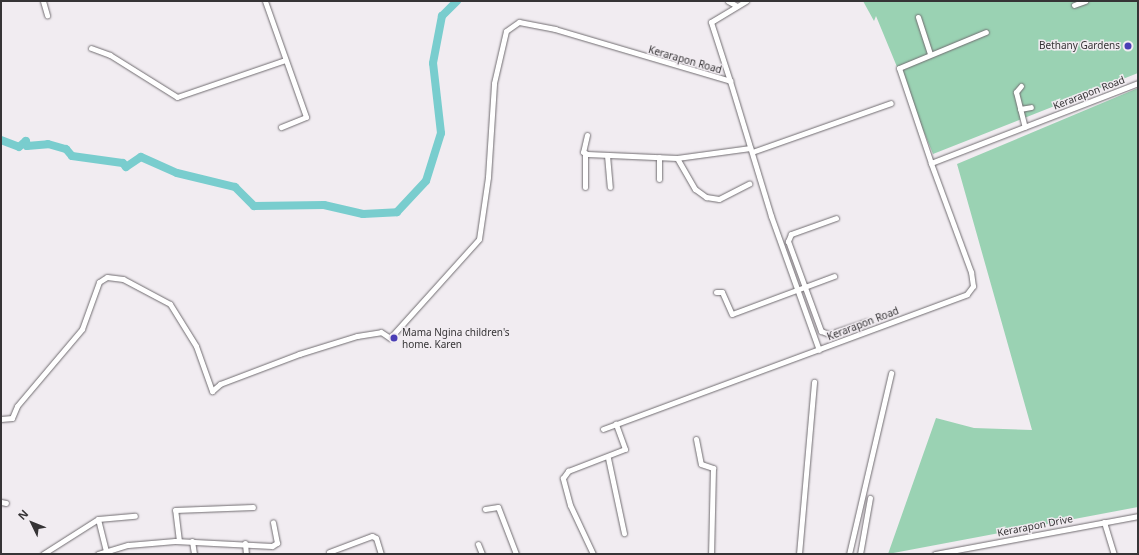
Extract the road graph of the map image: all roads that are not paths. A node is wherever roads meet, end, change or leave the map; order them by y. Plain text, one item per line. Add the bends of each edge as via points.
1 (43, 1) edge
2 (265, 1) edge
3 (728, 1) edge
4 (746, 1) edge
5 (1085, 1) edge
6 (1074, 5) dead end
7 (737, 6) junction
8 (47, 15) dead end
9 (918, 18) dead end
10 (986, 32) dead end
11 (91, 48) dead end
12 (930, 54) junction
13 (286, 60) junction
14 (730, 81) junction
15 (1138, 83) edge
16 (1021, 86) dead end
17 (891, 103) dead end
18 (1031, 106) dead end
19 (1020, 110) junction
20 (281, 127) dead end
21 (1025, 127) junction
22 (587, 135) dead end
23 (751, 150) junction
24 (585, 153) junction
25 (607, 155) junction
26 (659, 157) junction
27 (677, 158) junction
28 (931, 163) junction
29 (659, 179) dead end
30 (749, 184) dead end
31 (585, 187) dead end
32 (610, 187) dead end
33 (836, 218) dead end
34 (834, 276) dead end
35 (805, 287) junction
36 (798, 289) junction
37 (716, 292) dead end
38 (868, 321) dead end
39 (819, 350) junction
40 (892, 373) dead end
41 (814, 382) dead end
42 (1, 419) edge
43 (616, 424) junction
44 (603, 429) dead end
45 (696, 439) dead end
46 (608, 458) junction
47 (870, 498) dead end
48 (253, 507) dead end
49 (485, 509) dead end
50 (135, 516) dead end
51 (1138, 516) edge
52 (98, 519) junction
53 (273, 522) dead end
54 (1104, 522) junction
55 (624, 533) dead end
56 (179, 541) junction
57 (192, 541) junction
58 (245, 543) junction
59 (478, 544) dead end
60 (106, 550) junction
61 (329, 552) dead end
62 (43, 554) edge
63 (98, 554) edge
64 (194, 554) edge
65 (246, 554) edge
66 (381, 554) edge
67 (482, 554) edge
68 (516, 554) edge
69 (593, 554) edge
70 (711, 554) edge
71 (800, 554) edge
72 (849, 554) edge
73 (860, 554) edge
74 (935, 554) edge
75 (1114, 554) edge

1 - 8 street
2 - 13 street
3 - 7 street
4 - 7 street
5 - 6 street
7 - 14 street via 711,22
9 - 12 street
10 - 12 street
11 - 13 street via 110,55 177,97
12 - 28 street via 902,65 898,71
13 - 20 street via 306,117
14 - 23 street, Kerarapon Road
14 - 42 street, Kerarapon Road via 555,29 524,22 508,28 494,83 488,177 479,239 390,338 380,332 357,336 299,354 220,384 212,391 196,346 170,304 123,279 106,277 98,284 82,329 18,406 12,418
15 - 21 street, Kerarapon Road
16 - 19 street via 1016,90
17 - 23 street
18 - 19 street
19 - 21 street
21 - 28 street, Kerarapon Road
22 - 24 street
23 - 27 street
23 - 36 street, Kerarapon Road
24 - 25 street
24 - 31 street
25 - 26 street
25 - 32 street
26 - 27 street
26 - 29 street
27 - 30 street via 695,188 706,197 719,199
28 - 39 street, Kerarapon Road via 971,272 971,289 967,294
33 - 35 street via 788,238
34 - 35 street
35 - 36 street
35 - 38 street via 823,333 832,334
36 - 37 street via 732,314 722,292
36 - 39 street, Kerarapon Road
39 - 43 street
40 - 72 street
41 - 71 street
43 - 44 street
43 - 46 street via 626,447
45 - 70 street via 701,464 713,468
46 - 55 street
46 - 69 street via 568,471 563,478 570,505
47 - 73 street
48 - 56 street via 175,510
49 - 68 street via 498,507
50 - 52 street
51 - 54 street, Kerarapon Drive
52 - 60 street
52 - 62 street
53 - 58 street via 274,546
54 - 74 street, Kerarapon Drive
54 - 75 street
56 - 57 street
56 - 60 street
57 - 58 street
57 - 64 street
58 - 65 street
59 - 67 street
60 - 63 street
61 - 66 street via 372,536 376,538

